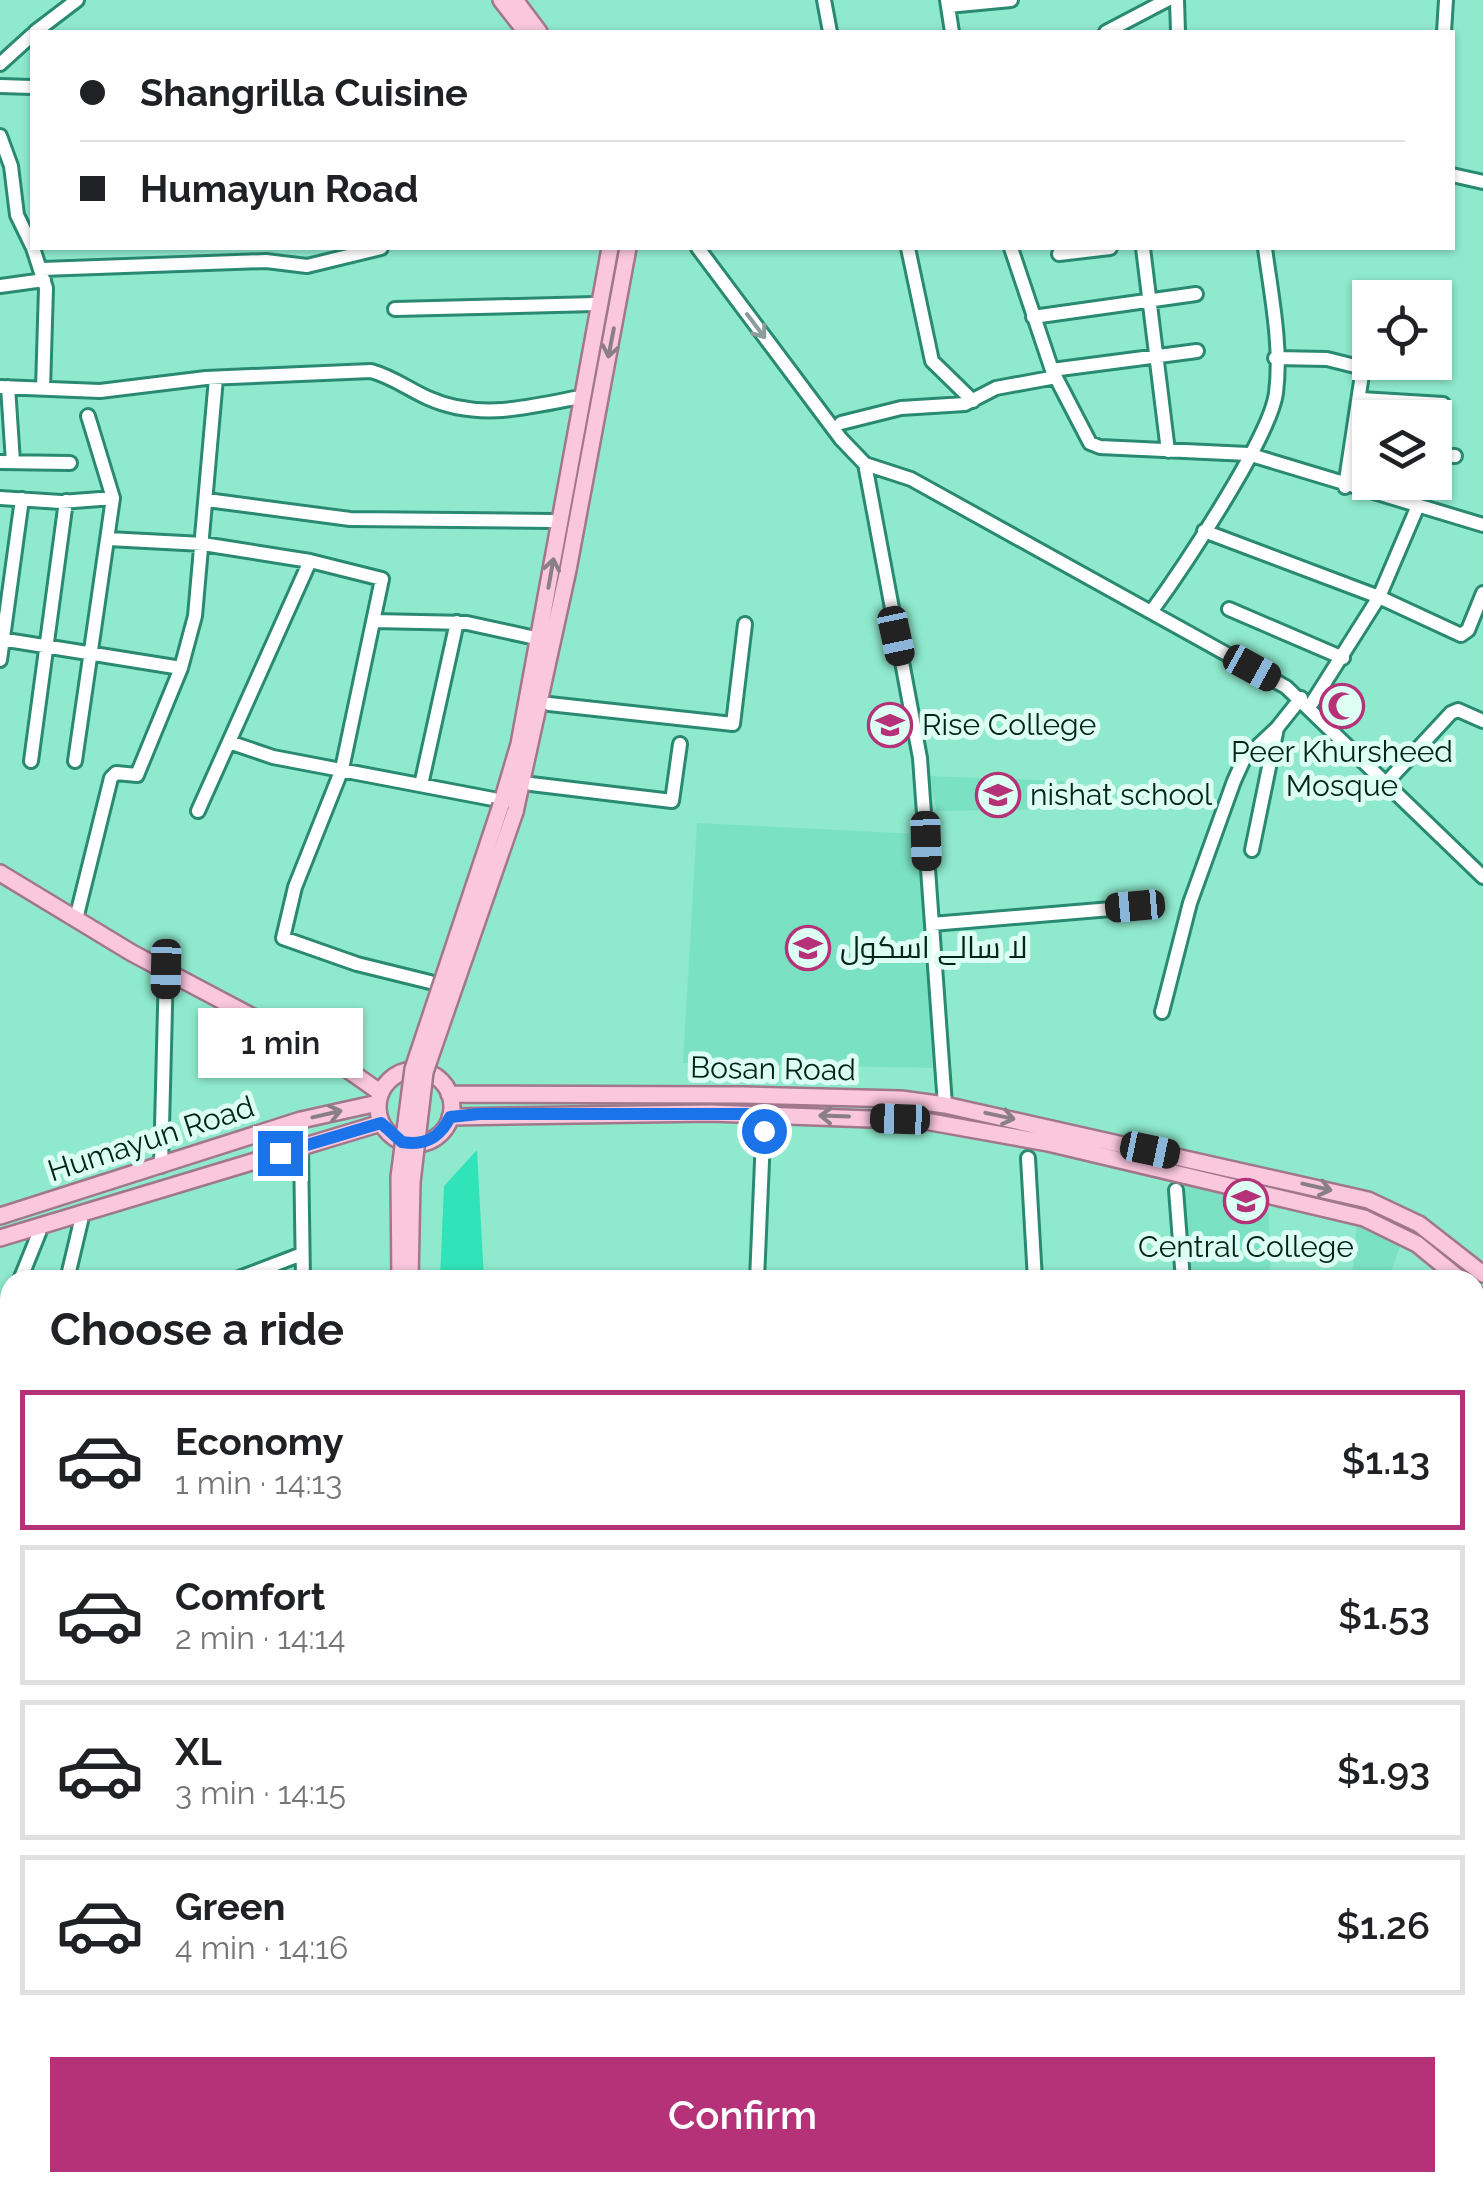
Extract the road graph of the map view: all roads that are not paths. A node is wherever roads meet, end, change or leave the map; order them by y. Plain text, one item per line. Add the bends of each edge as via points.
1 (77, 0) edge
2 (501, 0) edge
3 (515, 0) edge
4 (824, 0) edge
5 (1011, 0) edge
6 (1167, 0) edge
7 (1177, 0) edge
8 (1446, 0) edge
9 (948, 3) edge
10 (39, 30) edge
11 (524, 30) edge
12 (538, 30) edge
13 (830, 30) edge
14 (952, 30) edge
15 (1110, 30) edge
16 (1178, 30) edge
17 (1444, 30) edge
18 (30, 38) edge
19 (0, 64) edge
20 (0, 86) edge
21 (30, 87) edge
22 (0, 136) edge
23 (1455, 176) edge
24 (1483, 182) edge
25 (30, 241) edge
26 (34, 250) edge
27 (373, 250) edge
28 (610, 250) edge
29 (628, 250) edge
30 (699, 250) edge
31 (908, 250) edge
32 (1012, 250) edge
33 (1093, 250) edge
34 (1143, 250) edge
35 (1265, 250) edge
36 (1059, 254) dead end
37 (43, 275) junction
38 (0, 286) edge
39 (1196, 294) dead end
40 (1150, 300) junction
41 (595, 304) dead end
42 (394, 309) dead end
43 (1033, 317) junction
44 (1198, 351) dead end
45 (1156, 356) junction
46 (1275, 358) junction
47 (1054, 373) junction
48 (216, 378) junction
49 (4, 387) edge
50 (43, 389) junction
51 (575, 398) dead end
52 (1360, 400) edge
53 (973, 402) junction
54 (88, 416) dead end
55 (840, 423) dead end
56 (1352, 445) edge
57 (1168, 451) junction
58 (1351, 451) joint
59 (1248, 454) junction
60 (6, 462) edge
61 (70, 463) dead end
62 (865, 464) junction
63 (1345, 486) junction
64 (0, 498) edge
65 (113, 498) junction
66 (22, 499) junction
67 (208, 500) junction
68 (66, 502) junction
69 (1417, 508) junction
70 (552, 521) dead end
71 (1483, 525) edge
72 (1204, 531) junction
73 (108, 538) junction
74 (203, 544) junction
75 (310, 561) junction
76 (1483, 592) edge
77 (1379, 597) junction
78 (1230, 609) dead end
79 (1152, 612) junction
80 (374, 621) junction
81 (456, 622) junction
82 (745, 624) dead end
83 (531, 637) dead end
84 (1, 640) edge
85 (47, 647) junction
86 (91, 654) junction
87 (1343, 658) junction
88 (0, 660) edge
89 (181, 668) junction
90 (1305, 702) junction
91 (550, 704) dead end
92 (1483, 721) edge
93 (1276, 728) junction
94 (228, 742) junction
95 (680, 744) dead end
96 (32, 761) dead end
97 (76, 761) dead end
98 (342, 769) junction
99 (1386, 783) junction
100 (531, 784) dead end
101 (421, 785) junction
102 (494, 800) dead end
103 (198, 811) dead end
104 (1252, 850) dead end
105 (0, 873) edge
106 (1483, 876) edge
107 (1135, 906) dead end
108 (76, 919) junction
109 (932, 924) junction
110 (166, 969) junction
111 (430, 982) dead end
112 (1162, 1012) dead end
113 (449, 1094) junction
114 (379, 1098) junction
115 (945, 1105) junction
116 (764, 1114) junction
117 (450, 1117) junction
118 (381, 1123) junction
119 (300, 1148) junction
120 (1028, 1158) dead end
121 (160, 1166) junction
122 (1176, 1190) dead end
123 (0, 1216) edge
124 (81, 1222) junction
125 (39, 1233) junction
126 (0, 1238) edge
127 (302, 1254) junction
128 (24, 1270) edge
129 (69, 1270) edge
130 (260, 1270) edge
131 (303, 1270) edge
132 (400, 1270) edge
133 (410, 1270) edge
134 (758, 1270) edge
135 (1034, 1270) edge
136 (1182, 1270) edge
137 (1449, 1270) edge
138 (1478, 1270) edge

1 - 10 street
2 - 11 main road
3 - 12 main road
4 - 13 street
5 - 9 street
6 - 15 street
7 - 16 street
8 - 17 street
9 - 14 street
18 - 19 street
20 - 21 street
22 - 25 street via 12,166 16,215
23 - 24 street
26 - 37 street
27 - 37 street via 307,266 266,262
132 -> 28 main road, bridge via 399,1177 413,1069 519,744
29 -> 133 main road, bridge via 533,740 425,1072
30 -> 62 street
31 - 53 street via 932,362
32 - 43 street
33 - 36 street
34 - 40 street
35 - 46 street
37 - 38 street
37 - 50 street
39 - 40 street
40 - 43 street
40 - 45 street
41 - 42 street
43 - 47 street
44 - 45 street
45 - 47 street
45 - 57 street
46 - 52 street via 1359,364 1365,373
46 - 59 street via 1274,402
47 - 53 street
47 - 57 street via 1090,443
48 - 50 street via 130,389
48 - 51 street via 371,371 428,398 486,412
48 - 67 street
49 - 50 street
49 - 60 street
53 - 55 street via 901,408
54 - 65 street
56 - 58 street
57 - 59 street
58 - 63 street
59 - 63 street
59 - 72 street
60 - 61 street
62 - 79 street via 911,480
62 - 109 street via 920,758
63 - 69 street
64 - 66 street
65 - 68 street
65 - 73 street
66 - 68 street
66 - 84 street
67 - 70 street via 350,520
67 - 74 street
68 - 85 street
69 - 71 street
69 - 77 street
72 - 77 street
72 - 79 street
73 - 74 street
73 - 86 street
74 - 75 street
74 - 89 street
75 - 80 street via 380,576
75 - 94 street
76 - 77 street via 1461,635
77 - 87 street
78 - 87 street
79 - 90 street
80 - 81 street
80 - 98 street
81 - 83 street
81 - 101 street
82 - 91 street via 733,724
84 - 85 street
84 - 88 street
85 - 86 street
85 - 96 street
86 - 89 street
86 - 97 street
87 - 90 street
89 - 108 street via 137,775 110,778
90 - 93 street
90 - 99 street
92 - 99 street via 1463,711 1450,713
93 - 104 street
93 - 112 street via 1244,759 1234,781 1190,903
94 - 98 street
94 - 103 street
95 - 100 street via 672,801
98 - 101 street
98 - 111 street via 283,938
99 - 106 street
101 - 102 street
105 - 108 main road
107 - 109 street
108 - 110 main road
109 - 115 street
110 - 114 main road via 334,1060
110 - 121 street
113 - 114 main road via 431,1074 411,1070 392,1078
113 - 115 main road, Bosan Road via 862,1098
113 - 117 main road
114 - 118 main road
121 -> 114 main road, Humayun Road
115 -> 138 main road, Bosan Road via 1368,1200 1419,1224
116 - 117 main road, Bosan Road
116 - 134 street
137 -> 116 main road, Bosan Road via 1384,1225 1120,1159 925,1121
117 - 118 main road via 435,1138 413,1144 392,1137
118 - 119 main road, Humayun Road
119 - 124 main road
119 - 126 main road, Humayun Road
119 - 127 street
120 - 135 street
121 - 123 main road, Humayun Road
122 - 136 street
124 - 125 main road
124 - 129 street
125 - 126 main road
125 - 128 street
127 - 130 street
127 - 131 street

